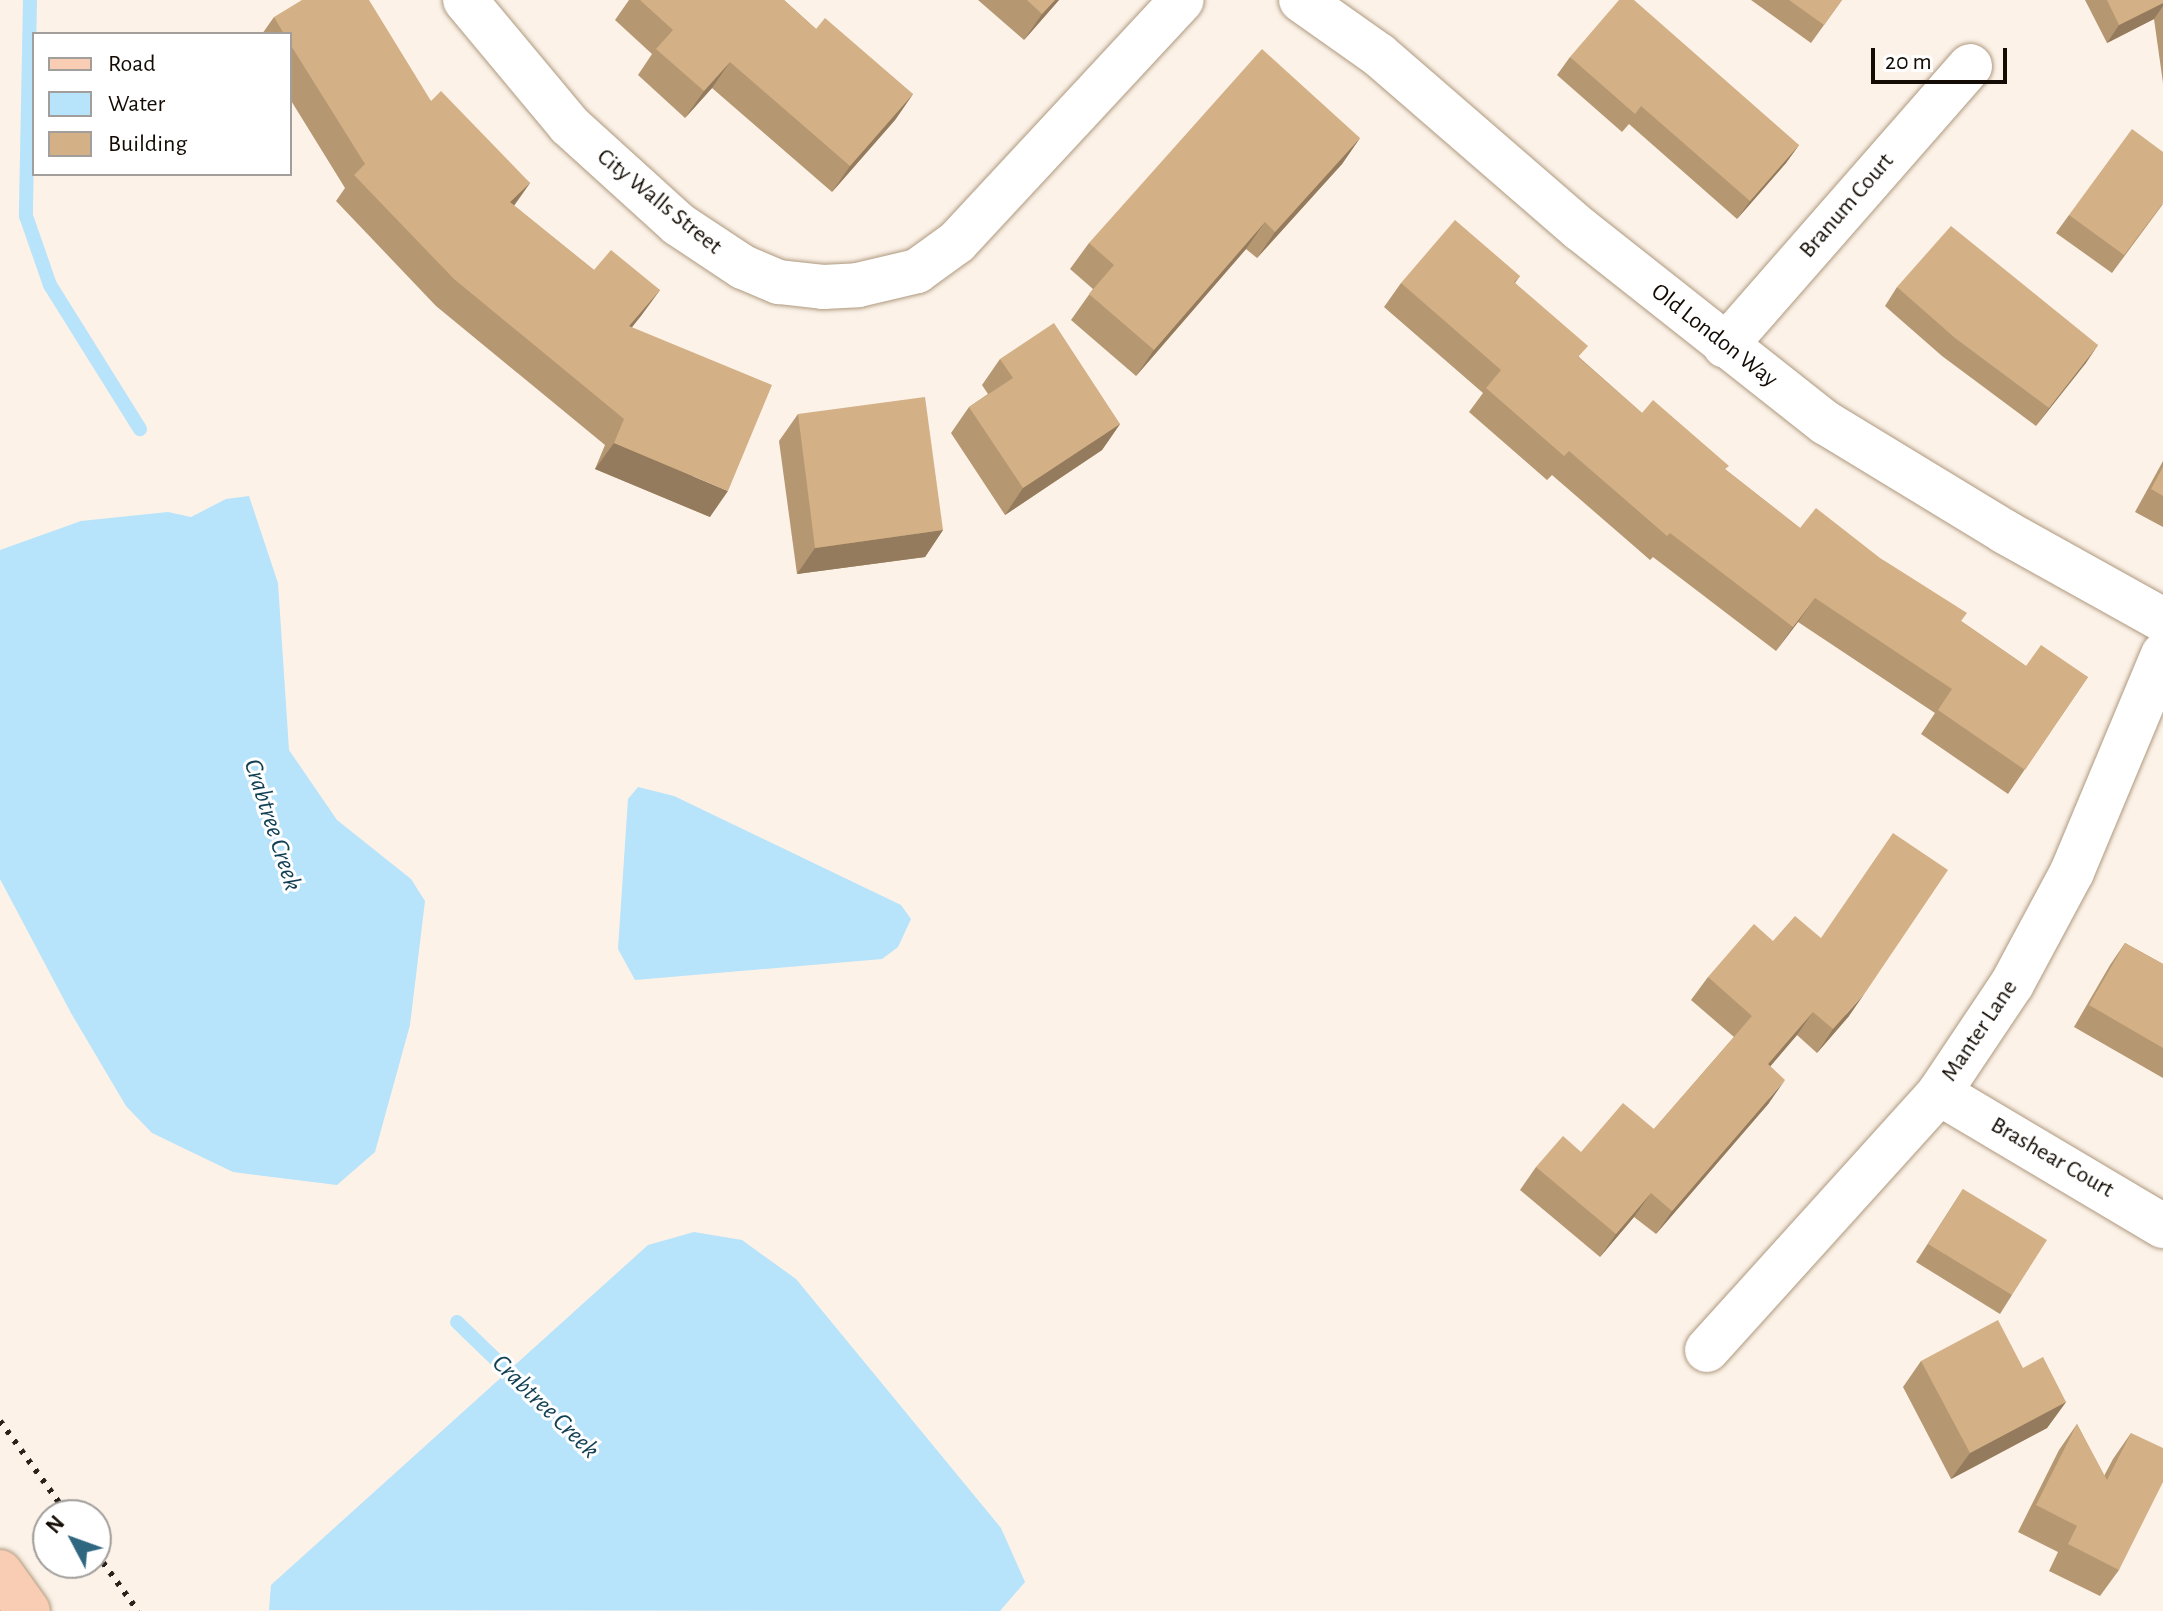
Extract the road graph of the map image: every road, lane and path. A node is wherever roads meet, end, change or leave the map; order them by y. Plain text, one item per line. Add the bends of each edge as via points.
1 (465, 0) edge
2 (1182, 0) edge
3 (1301, 0) edge
4 (1970, 66) dead end
5 (1725, 346) junction
6 (2163, 620) edge
7 (2163, 654) edge
8 (1939, 1093) junction
9 (2163, 1226) edge
10 (1707, 1350) dead end
11 (0, 1572) edge
12 (28, 1611) edge

1 - 2 street, City Walls Street via 569,125 678,224 743,267 779,282 823,287 917,271 957,242
3 - 5 street, Old London Way via 1390,63 1580,229
4 - 5 street, Branum Court
5 - 6 street, Old London Way via 1826,423
7 - 8 street, Manter Lane via 2072,872 2012,984
8 - 9 street, Brashear Court
8 - 10 street, Manter Lane
11 - 12 main road

